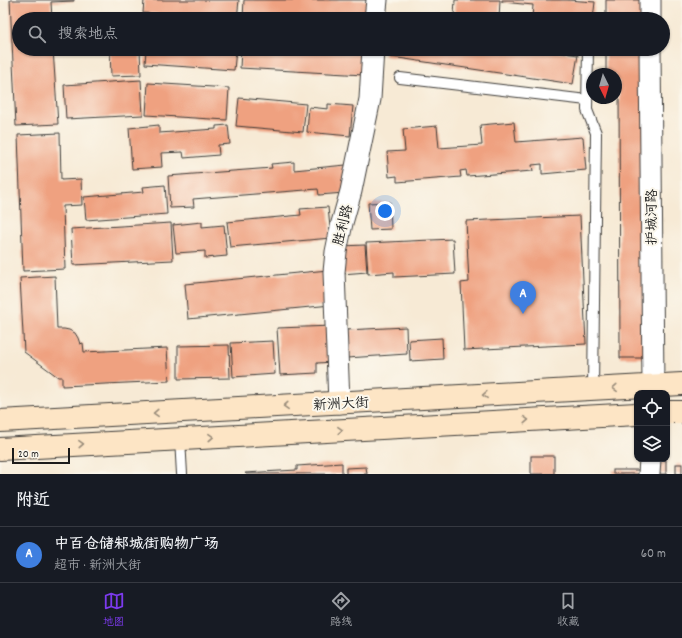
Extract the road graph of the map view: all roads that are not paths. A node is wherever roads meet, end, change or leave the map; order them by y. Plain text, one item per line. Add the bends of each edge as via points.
1 (377, 0) edge
2 (650, 0) edge
3 (376, 12) edge
4 (650, 12) edge
5 (373, 56) edge
6 (588, 56) edge
7 (650, 56) edge
8 (588, 68) edge
9 (400, 78) dead end
10 (586, 100) edge
11 (587, 104) edge
12 (682, 384) edge
13 (653, 386) junction
14 (593, 389) junction
15 (339, 403) junction
16 (670, 412) edge
17 (682, 412) edge
18 (634, 414) edge
19 (0, 421) edge
20 (180, 439) junction
21 (0, 449) edge
22 (650, 462) edge
23 (182, 474) edge
24 (650, 474) edge

1 - 3 street
2 - 4 street
5 - 15 street, 胜利路 via 370,99 351,191 340,230 334,272
6 - 8 lane
7 - 13 street, 护城河路
9 - 10 lane
11 - 14 lane via 596,133
12 - 13 main road, 新洲大街
13 -> 14 main road, 新洲大街
14 -> 15 main road, 新洲大街
15 -> 19 main road, 新洲大街
16 - 17 main road
20 -> 18 main road, 新洲大街
21 -> 20 main road, 新洲大街
20 - 23 lane
22 - 24 street

